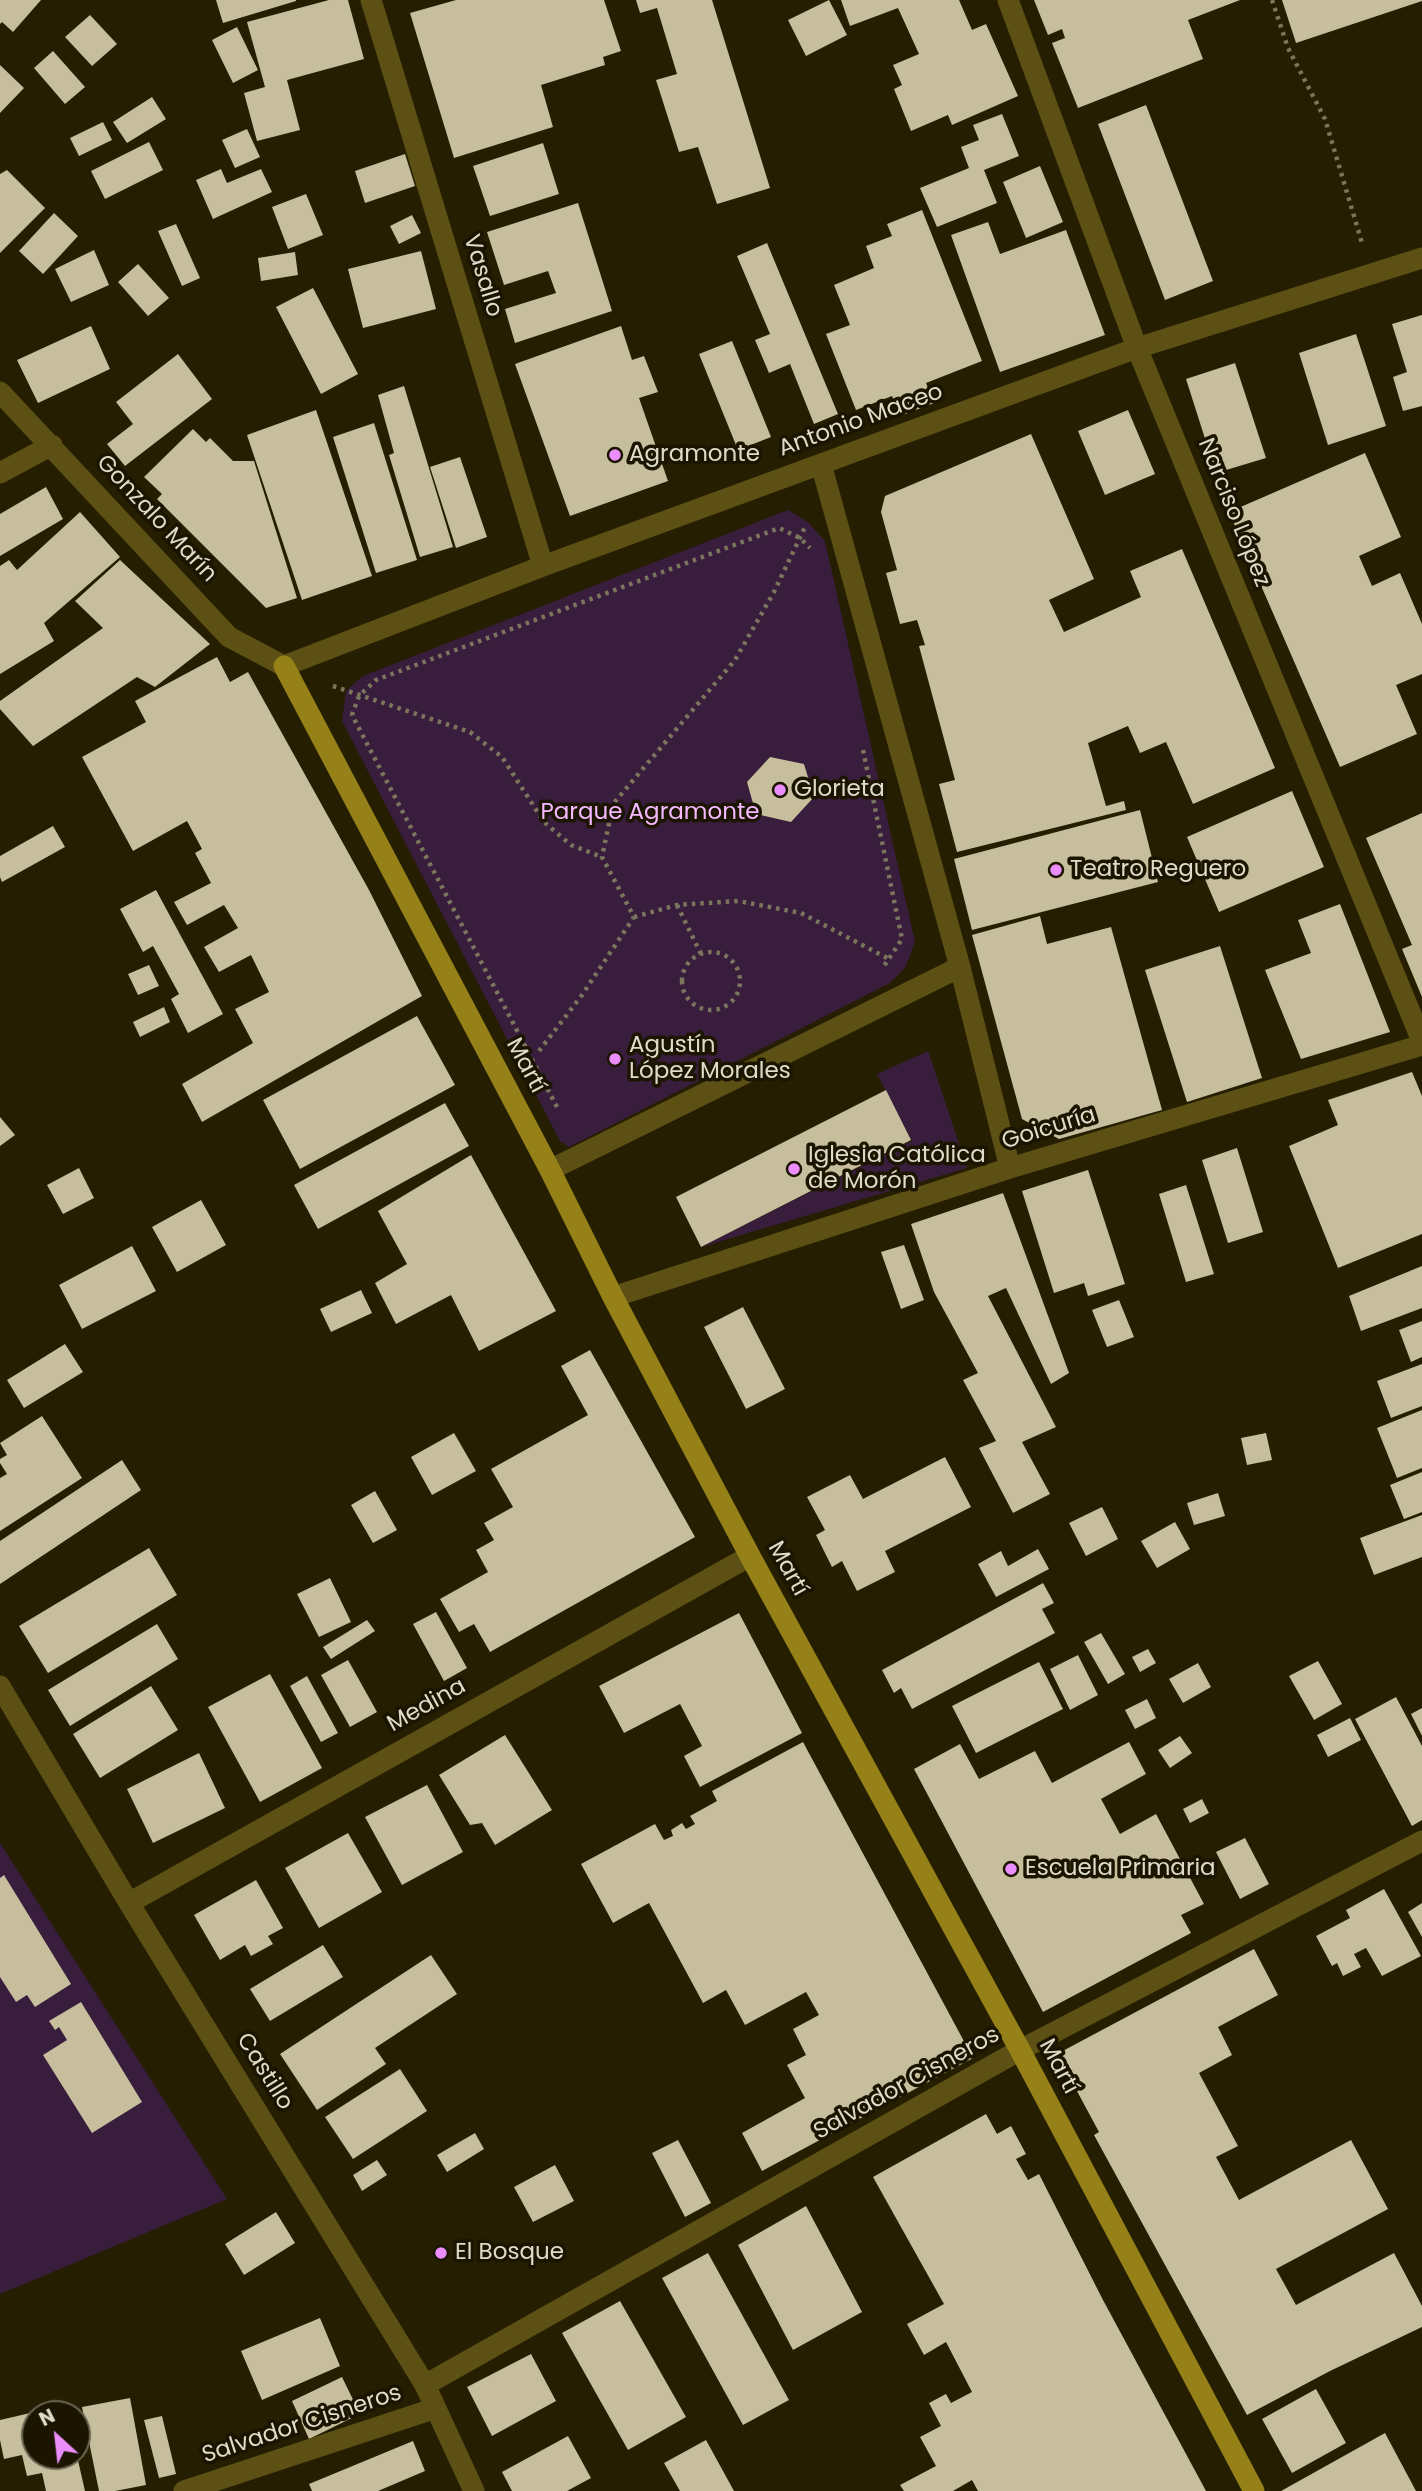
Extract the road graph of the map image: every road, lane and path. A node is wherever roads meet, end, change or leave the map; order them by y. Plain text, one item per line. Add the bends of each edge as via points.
1 (1008, 0) edge
2 (1272, 0) edge
3 (376, 1) edge
4 (1422, 258) edge
5 (1372, 274) junction
6 (1137, 348) junction
7 (0, 391) edge
8 (51, 444) junction
9 (821, 464) junction
10 (0, 473) edge
11 (808, 522) dead end
12 (800, 538) junction
13 (816, 554) dead end
14 (543, 566) junction
15 (284, 666) junction
16 (359, 696) junction
17 (860, 737) dead end
18 (602, 857) junction
19 (677, 905) junction
20 (634, 917) junction
21 (701, 954) junction
22 (888, 959) junction
23 (960, 967) junction
24 (881, 970) dead end
25 (931, 982) junction
26 (1422, 1043) edge
27 (539, 1051) dead end
28 (582, 1154) junction
29 (1010, 1168) junction
30 (550, 1170) junction
31 (613, 1297) junction
32 (750, 1556) junction
33 (0, 1686) edge
34 (1422, 1841) edge
35 (129, 1903) junction
36 (1020, 2050) junction
37 (425, 2385) junction
38 (436, 2408) junction
39 (184, 2491) edge
40 (474, 2491) edge
41 (1254, 2491) edge

1 - 6 street, Narciso López
2 - 5 path via 1288,48 1325,119
3 - 14 street, Vasallo
4 - 5 street, Antonio Maceo
5 - 6 street, Antonio Maceo
6 - 9 street, Antonio Maceo
6 - 26 street, Narciso López
7 - 8 street, Gonzalo Marín
8 - 10 street
8 - 15 street, Gonzalo Marín via 229,637
9 - 14 street, Antonio Maceo
9 - 23 street
11 - 12 path
12 - 13 path
12 - 16 path via 779,528 376,680
12 - 18 path via 735,660 613,804
14 - 15 street, Antonio Maceo
15 - 16 path
15 - 30 main road, Martí
16 - 18 path via 470,732 502,757 544,822 571,845
16 - 28 path via 352,715
17 - 22 path via 902,939
18 - 20 path
19 - 20 path
19 - 21 path
19 - 22 path via 738,901 801,914
20 - 27 path
21 - 21 path via 727,957 740,979 735,996 719,1008 700,1008 685,995 682,975
22 - 24 path
22 - 25 path
23 - 25 street
23 - 29 street
25 - 28 street
26 - 29 street, Goicuría
28 - 30 street
29 - 31 street, Goicuría
30 - 31 main road, Martí
31 - 32 main road, Martí
32 - 35 street, Medina
32 - 36 main road, Martí
33 - 35 street, Castillo
34 - 36 street, Salvador Cisneros
35 - 37 street, Castillo
36 - 37 street, Salvador Cisneros
36 - 41 main road, Martí
37 - 38 street, Castillo
38 - 39 street, Salvador Cisneros
38 - 40 street, Castillo

